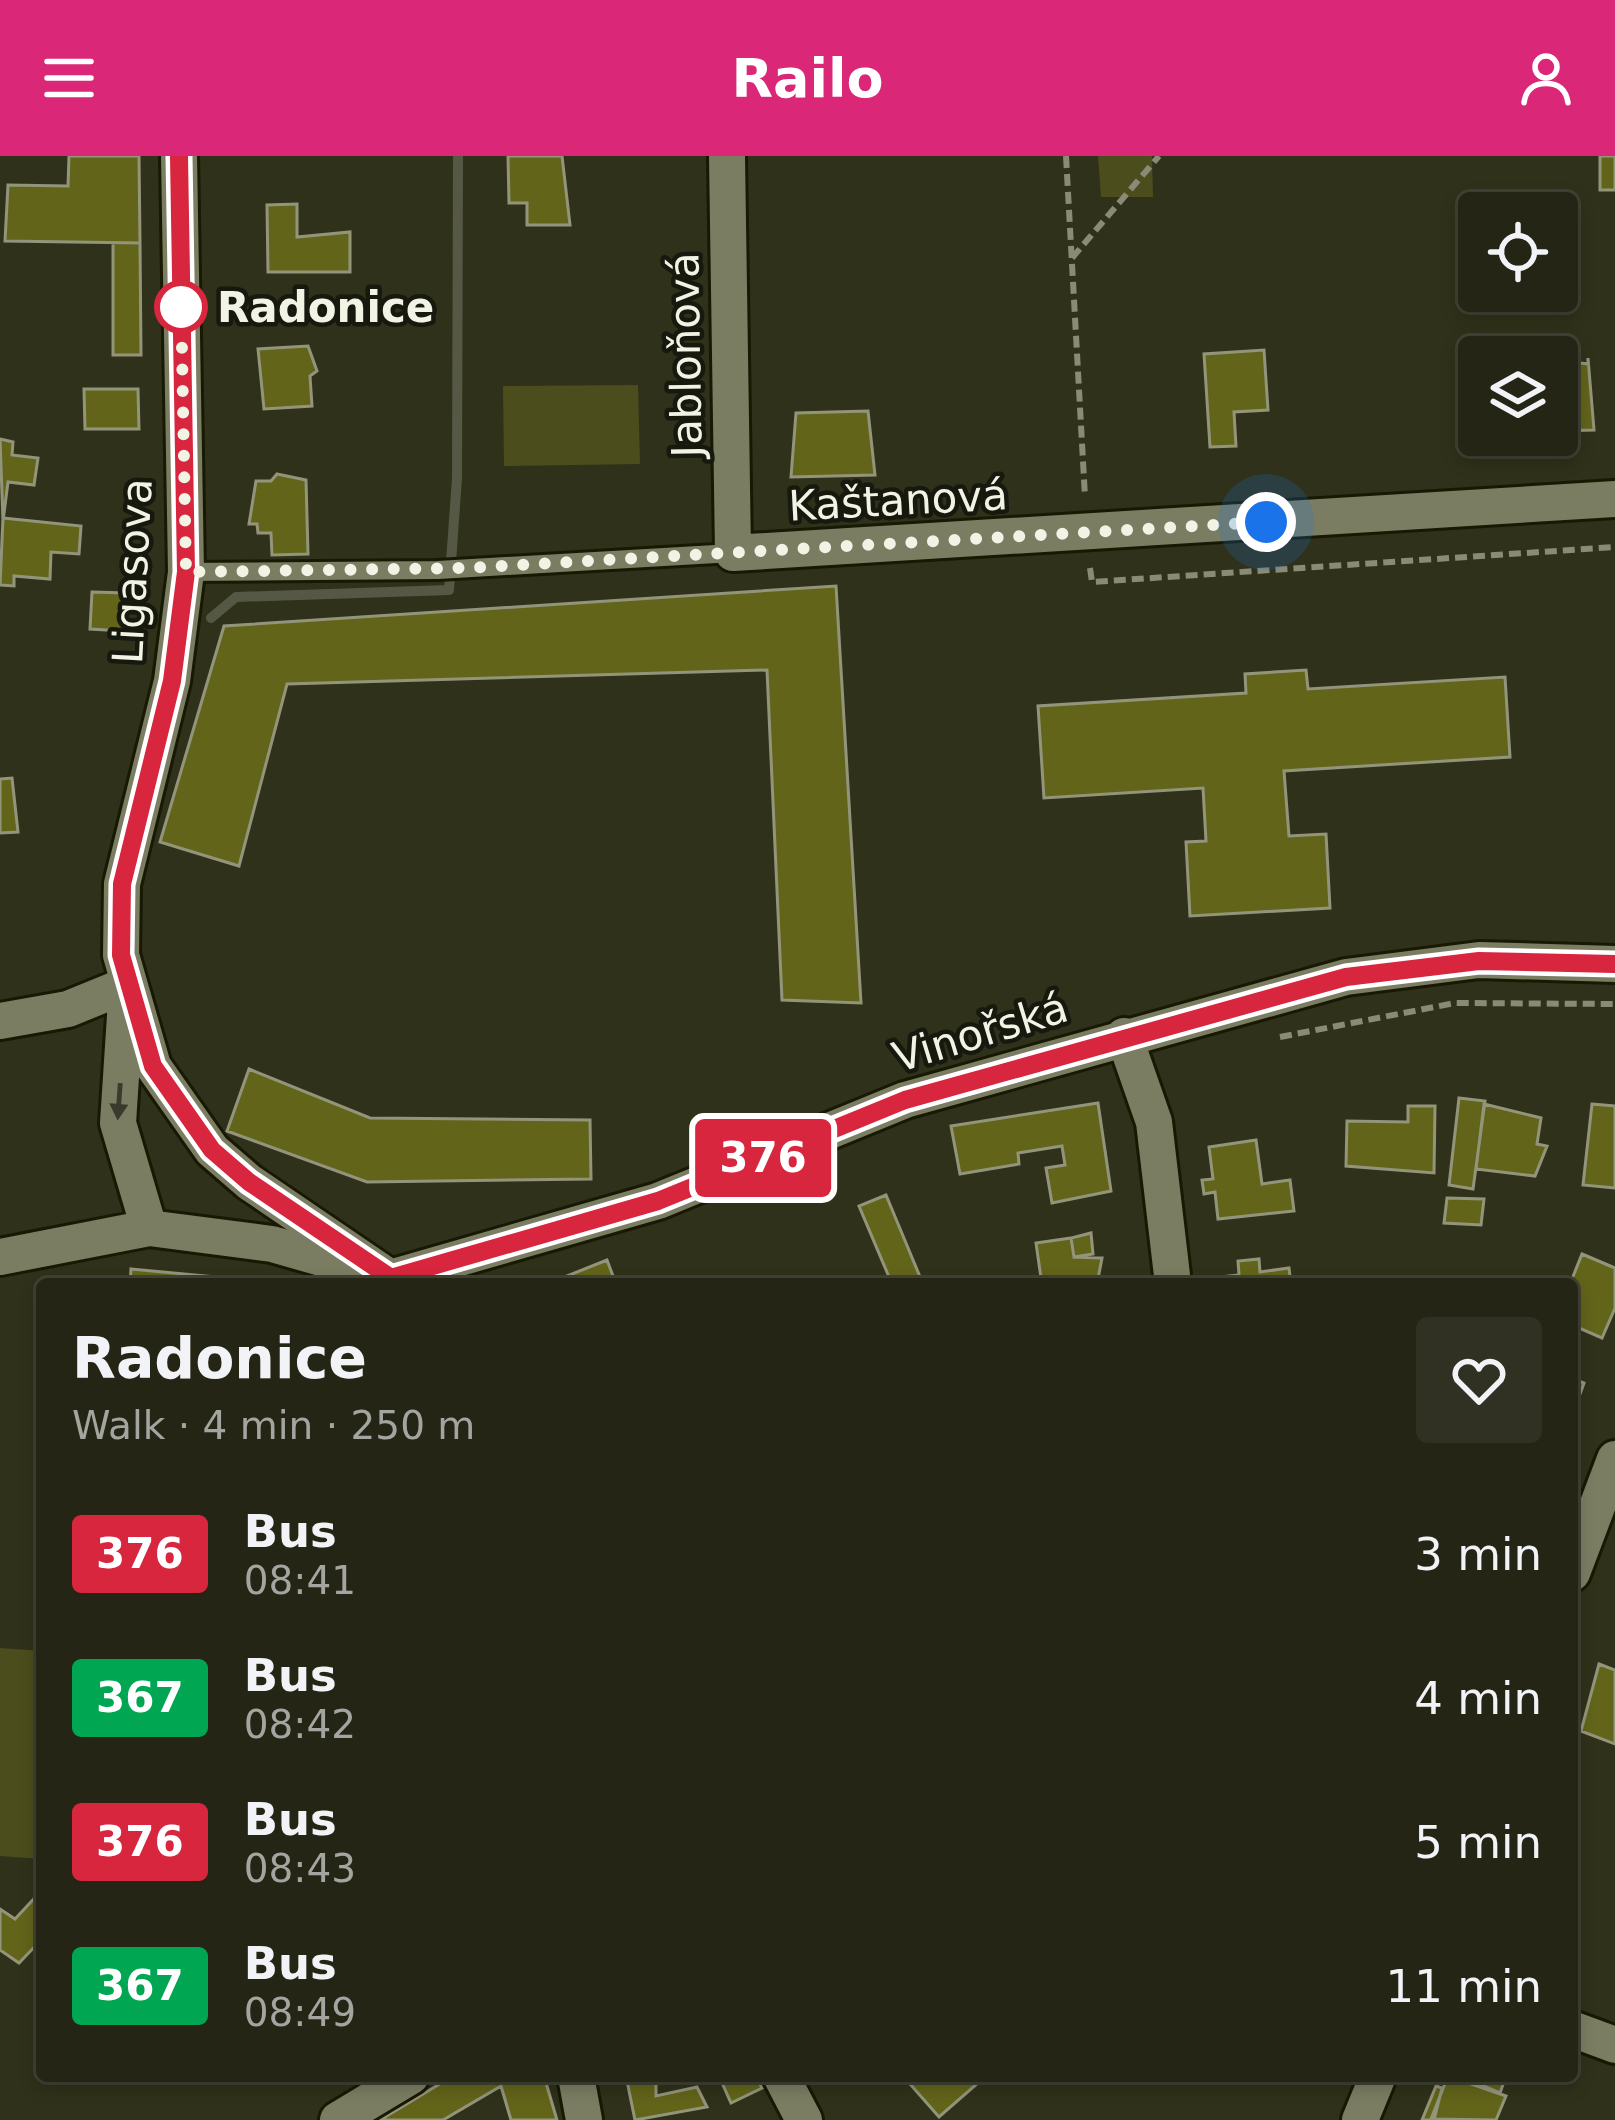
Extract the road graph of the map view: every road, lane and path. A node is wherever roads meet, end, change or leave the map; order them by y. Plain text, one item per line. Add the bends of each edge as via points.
1 (178, 156) edge
2 (727, 156) edge
3 (1066, 156) edge
4 (1159, 156) edge
5 (1072, 258) junction
6 (1615, 499) edge
7 (1085, 506) dead end
8 (1615, 547) edge
9 (1088, 552) dead end
10 (733, 553) junction
11 (186, 572) junction
12 (1615, 964) edge
13 (127, 985) junction
14 (1615, 1004) edge
15 (0, 1021) edge
16 (1124, 1036) junction
17 (1266, 1039) dead end
18 (149, 1228) junction
19 (0, 1257) edge
20 (381, 1278) edge
21 (387, 1278) edge
22 (401, 1278) edge
23 (1172, 1278) edge
24 (1615, 1459) edge
25 (1578, 1558) edge
26 (1578, 2031) edge
27 (1615, 2045) edge
28 (401, 2082) edge
29 (577, 2082) edge
30 (784, 2082) edge
31 (1376, 2082) edge
32 (338, 2120) edge
33 (584, 2120) edge
34 (803, 2120) edge
35 (1360, 2120) edge

1 - 11 street, Ligasova
2 - 10 street, Jabloňová
3 - 5 path
4 - 5 path
5 - 7 path
6 - 10 street, Kaštanová
8 - 9 path via 1091,582
10 - 11 lane, Kaštanová via 438,570
11 - 13 street, Ligasova via 172,681 122,884
12 - 16 street, Vinořská via 1479,961 1346,977
13 - 15 street via 68,1009
13 -> 18 street via 118,1123
13 - 21 street via 153,1066 212,1150
14 - 17 path via 1456,1003
16 - 22 street, Vinořská via 905,1100 658,1201
16 - 23 street via 1154,1122
18 - 19 street
18 - 20 street via 272,1244
24 - 25 street
26 - 27 street
28 - 32 street
29 - 33 street
30 - 34 street
31 - 35 street

